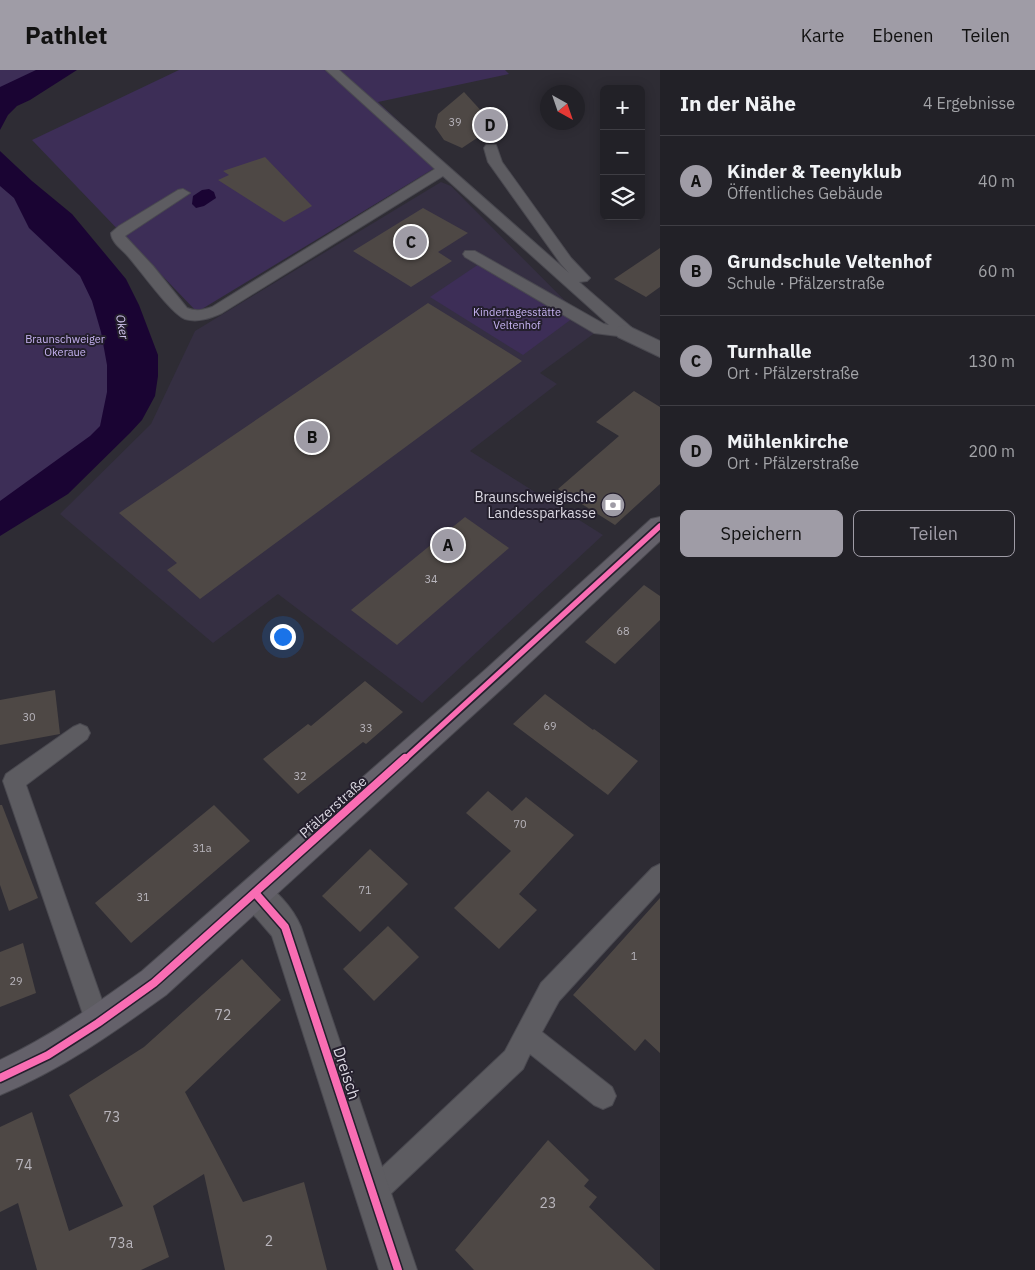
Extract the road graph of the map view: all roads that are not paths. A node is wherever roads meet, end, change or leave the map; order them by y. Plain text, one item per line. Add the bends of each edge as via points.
1 (332, 70) edge
2 (491, 148) dead end
3 (444, 170) junction
4 (183, 193) dead end
5 (470, 254) dead end
6 (626, 332) junction
7 (660, 350) edge
8 (660, 526) edge
9 (80, 733) dead end
10 (660, 875) edge
11 (256, 894) junction
12 (98, 1023) junction
13 (527, 1036) junction
14 (0, 1078) edge
15 (603, 1096) dead end
16 (372, 1194) junction
17 (398, 1270) edge

1 - 3 lane
2 - 6 lane via 495,162 566,261 624,318
3 - 4 lane via 217,310 203,315 190,315 182,310 118,237 118,232
3 - 6 lane
5 - 6 lane via 600,329
6 - 7 street
8 - 11 street, Pfälzerstraße
9 - 12 lane via 14,781
10 - 13 lane via 550,992
11 - 12 street, Pfälzerstraße via 154,983
11 - 16 street, Dreisch via 285,927
12 - 14 street, Pfälzerstraße via 48,1055
13 - 15 lane
13 - 16 lane via 514,1060
16 - 17 street, Dreisch

